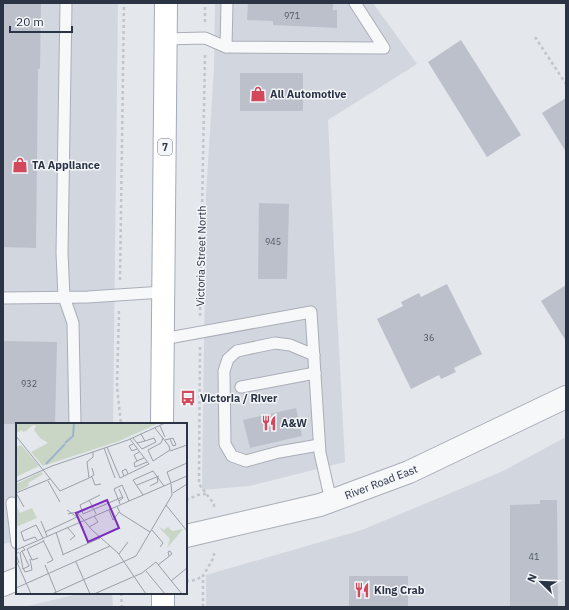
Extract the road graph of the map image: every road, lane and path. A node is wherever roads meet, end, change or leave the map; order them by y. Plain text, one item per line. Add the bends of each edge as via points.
1 (66, 3) edge
2 (124, 3) edge
3 (166, 3) edge
4 (205, 3) edge
5 (227, 3) edge
6 (355, 3) edge
7 (534, 37) dead end
8 (205, 38) junction
9 (165, 39) junction
10 (226, 47) junction
11 (566, 84) edge
12 (163, 292) junction
13 (120, 295) junction
14 (64, 297) junction
15 (3, 298) edge
16 (200, 332) junction
17 (163, 339) junction
18 (314, 355) junction
19 (315, 373) junction
20 (241, 387) dead end
21 (566, 397) edge
22 (75, 423) edge
23 (121, 423) edge
24 (162, 423) edge
25 (319, 445) junction
26 (206, 494) junction
27 (187, 500) edge
28 (331, 501) junction
29 (11, 503) edge
30 (214, 504) dead end
31 (187, 536) edge
32 (16, 537) edge
33 (214, 557) dead end
34 (203, 576) junction
35 (16, 579) edge
36 (187, 581) edge
37 (3, 585) edge
38 (121, 594) edge
39 (163, 594) edge
40 (122, 607) edge
41 (163, 607) edge
42 (203, 607) edge

1 - 14 lane via 62,253
2 - 13 path
3 - 9 main road, 7
4 - 8 path, Victoria Street North
5 - 10 lane
6 - 10 lane via 384,48
7 - 11 path
8 - 9 lane
8 - 10 lane
8 - 16 path, Victoria Street North
9 - 12 main road, 7
12 - 13 lane
12 - 17 main road, 7
13 - 14 lane
13 - 23 path via 117,388
14 - 15 lane
14 - 22 lane via 73,323
16 - 17 lane
16 - 18 lane via 311,312
16 - 26 path, Victoria Street North via 199,484
17 - 24 main road, 7
18 - 19 lane
18 - 25 lane via 290,345 275,343 237,351 228,359 224,371 225,444 232,456 246,461
19 - 20 lane
19 - 25 lane
21 - 28 street, River Road East via 409,472
25 - 28 lane
26 - 27 path
26 - 30 path, Victoria Street North
28 - 31 street, River Road East
29 - 32 lane
33 - 34 path
34 - 36 path
34 - 42 path
35 - 37 street
38 - 40 path
39 - 41 main road

